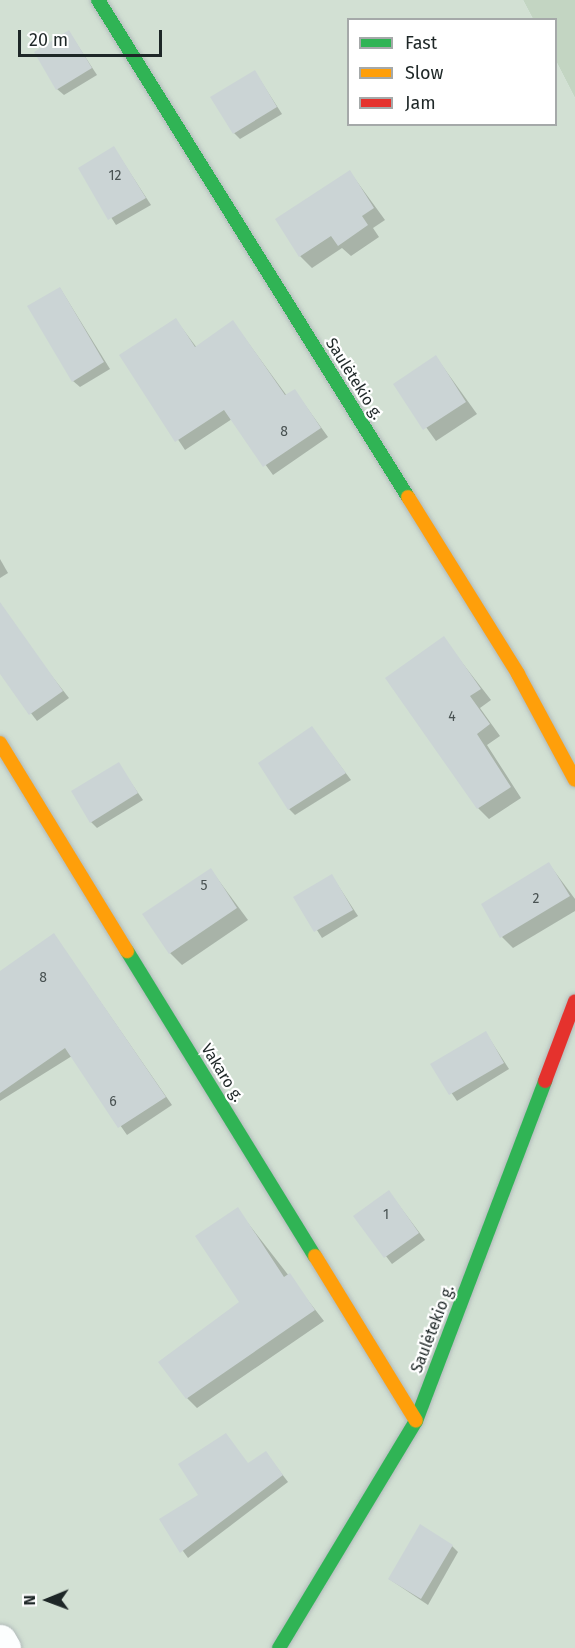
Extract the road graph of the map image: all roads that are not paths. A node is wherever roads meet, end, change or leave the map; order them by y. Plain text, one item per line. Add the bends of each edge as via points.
1 (98, 0) edge
2 (0, 743) edge
3 (575, 780) edge
4 (575, 1001) edge
5 (416, 1421) junction
6 (0, 1641) edge
7 (4, 1648) edge
8 (279, 1648) edge

1 - 3 street, Saulėtekio g. via 518,674
2 - 5 street, Vakaro g.
4 - 5 street, Saulėtekio g.
5 - 8 street, Saulėtekio g.
6 - 7 street

